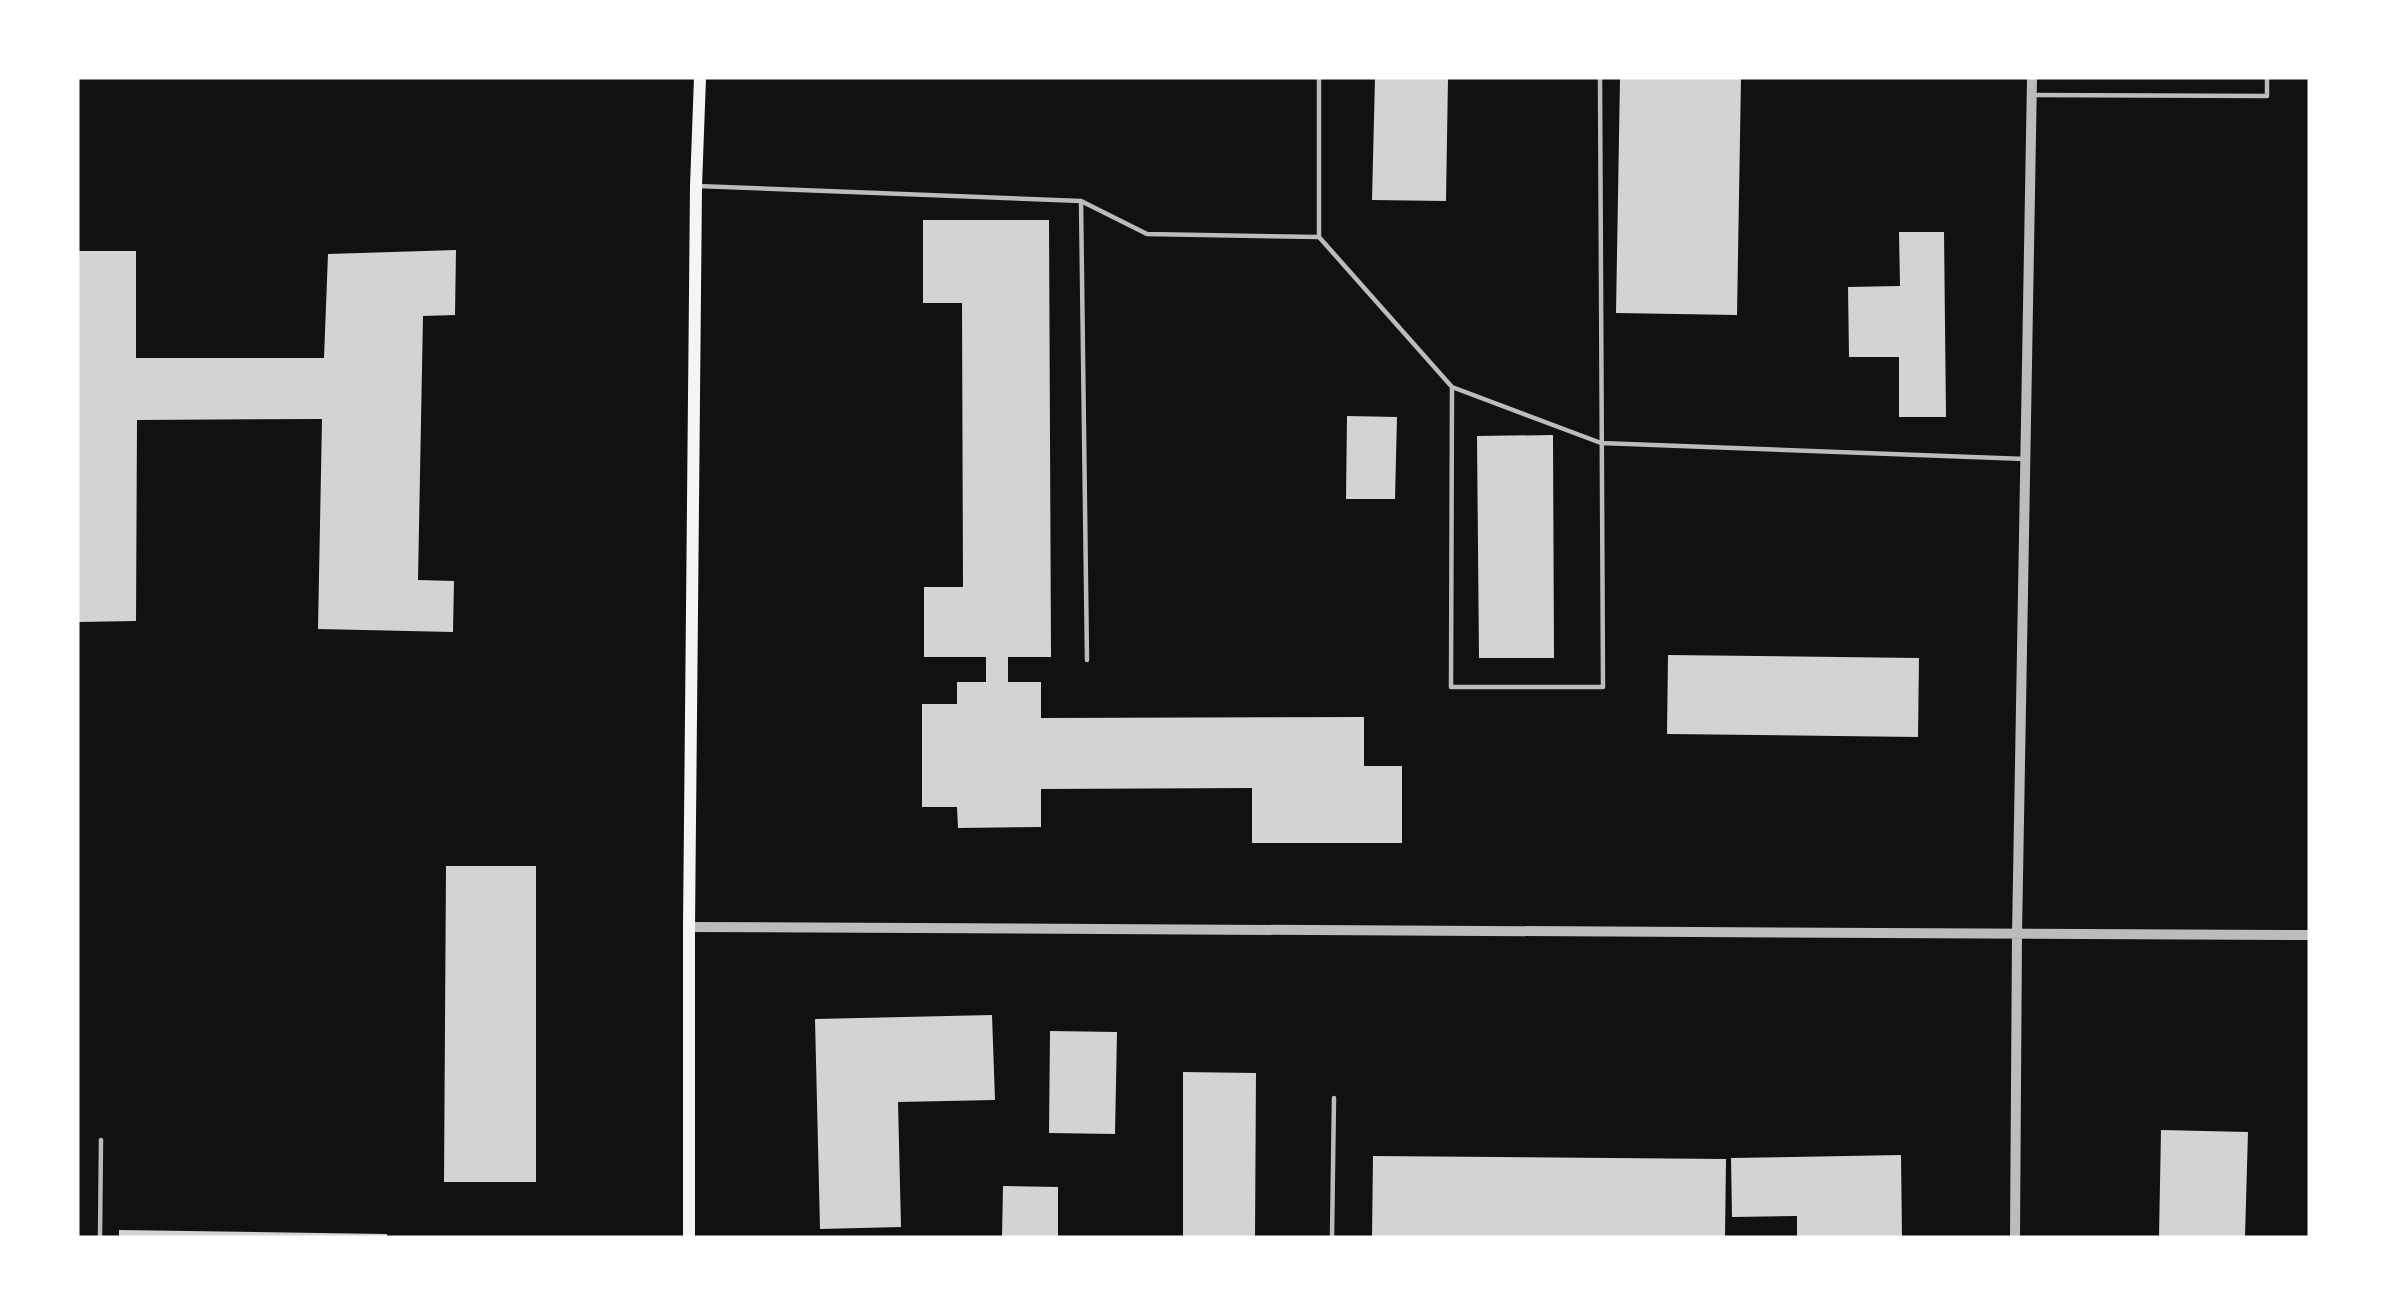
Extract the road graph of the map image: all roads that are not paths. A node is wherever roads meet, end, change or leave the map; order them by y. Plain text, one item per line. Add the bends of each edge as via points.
1 (700, 78) edge
2 (1319, 78) edge
3 (1600, 78) edge
4 (2032, 78) edge
5 (2267, 78) edge
6 (2032, 95) junction
7 (696, 186) junction
8 (1081, 201) junction
9 (1319, 237) junction
10 (1452, 387) junction
11 (1601, 443) junction
12 (2025, 459) junction
13 (1088, 660) dead end
14 (689, 927) junction
15 (2017, 935) junction
16 (2309, 935) edge
17 (1334, 1098) dead end
18 (101, 1140) dead end
19 (100, 1237) edge
20 (689, 1237) edge
21 (1332, 1237) edge
22 (2015, 1237) edge

1 - 7 main road
2 - 9 lane
3 - 11 lane
4 - 6 street
5 - 6 lane via 2267,96
6 - 12 street
7 - 8 lane
7 - 14 main road
8 - 9 lane via 1147,234
8 - 13 lane
9 - 10 lane
10 - 11 lane
10 - 11 lane via 1451,687 1603,687
11 - 12 lane
12 - 15 street
14 - 15 street
14 - 20 main road
15 - 16 street
15 - 22 street
17 - 21 lane
18 - 19 lane

